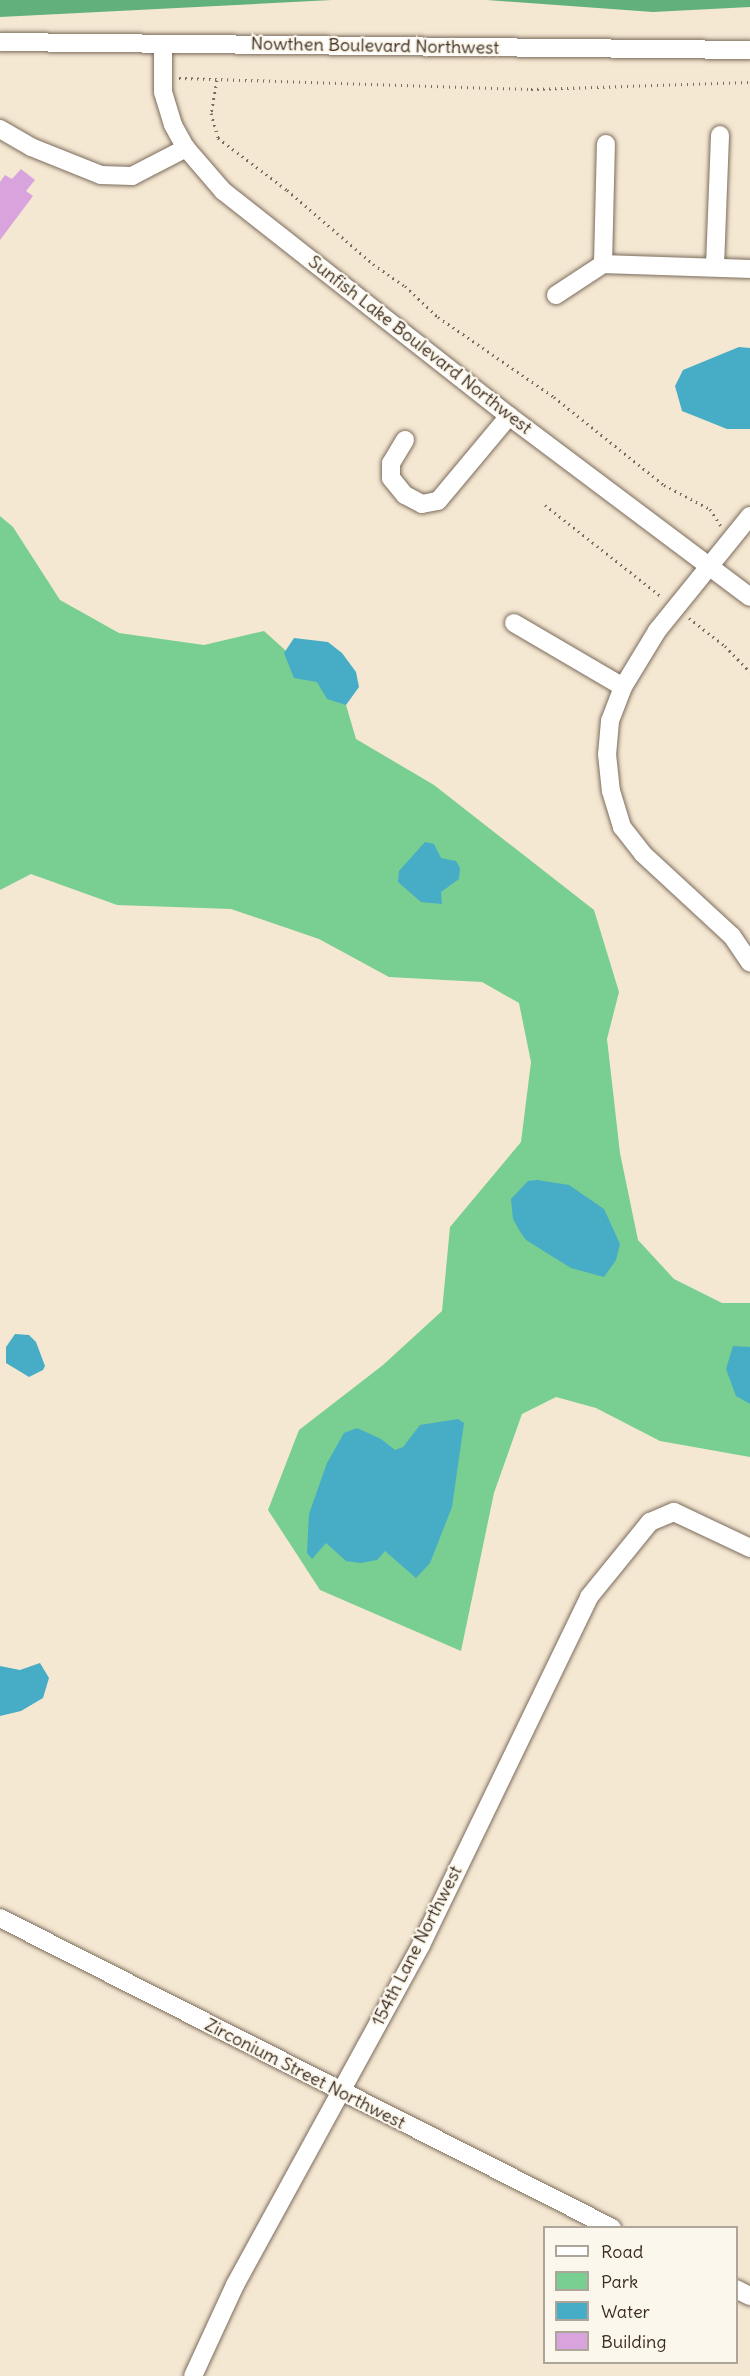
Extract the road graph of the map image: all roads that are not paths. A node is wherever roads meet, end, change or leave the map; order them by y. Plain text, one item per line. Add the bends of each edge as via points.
1 (0, 42) edge
2 (163, 44) junction
3 (750, 50) edge
4 (0, 129) edge
5 (720, 135) dead end
6 (606, 144) dead end
7 (186, 148) junction
8 (603, 264) junction
9 (715, 266) junction
10 (750, 269) edge
11 (556, 295) dead end
12 (510, 416) junction
13 (405, 440) dead end
14 (750, 516) edge
15 (710, 566) junction
16 (750, 597) edge
17 (514, 623) dead end
18 (623, 687) junction
19 (750, 963) edge
20 (750, 1548) edge
21 (0, 1918) edge
22 (340, 2093) junction
23 (608, 2226) edge
24 (193, 2376) edge

1 - 2 street, Nowthen Boulevard Northwest
2 - 3 street, Nowthen Boulevard Northwest
2 - 7 street, Sunfish Lake Boulevard Northwest via 162,77 167,107
4 - 7 street via 31,147 102,175 132,176
5 - 9 street
6 - 8 street
7 - 12 street, Sunfish Lake Boulevard Northwest via 223,190
8 - 9 street
8 - 11 street
9 - 10 street
12 - 13 street via 438,501 422,504 413,500 391,478 391,464
12 - 15 street, Sunfish Lake Boulevard Northwest
14 - 15 street
15 - 16 street, Sunfish Lake Boulevard Northwest
15 - 18 street
17 - 18 street
18 - 19 street via 610,721 607,754 611,791 622,826 643,854 724,928
20 - 22 street, 154th Lane Northwest via 674,1512 650,1522 589,1597 421,1945
21 - 22 street, Zirconium Street Northwest
22 - 23 street, Zirconium Street Northwest
22 - 24 street, 154th Lane Northwest via 235,2285

